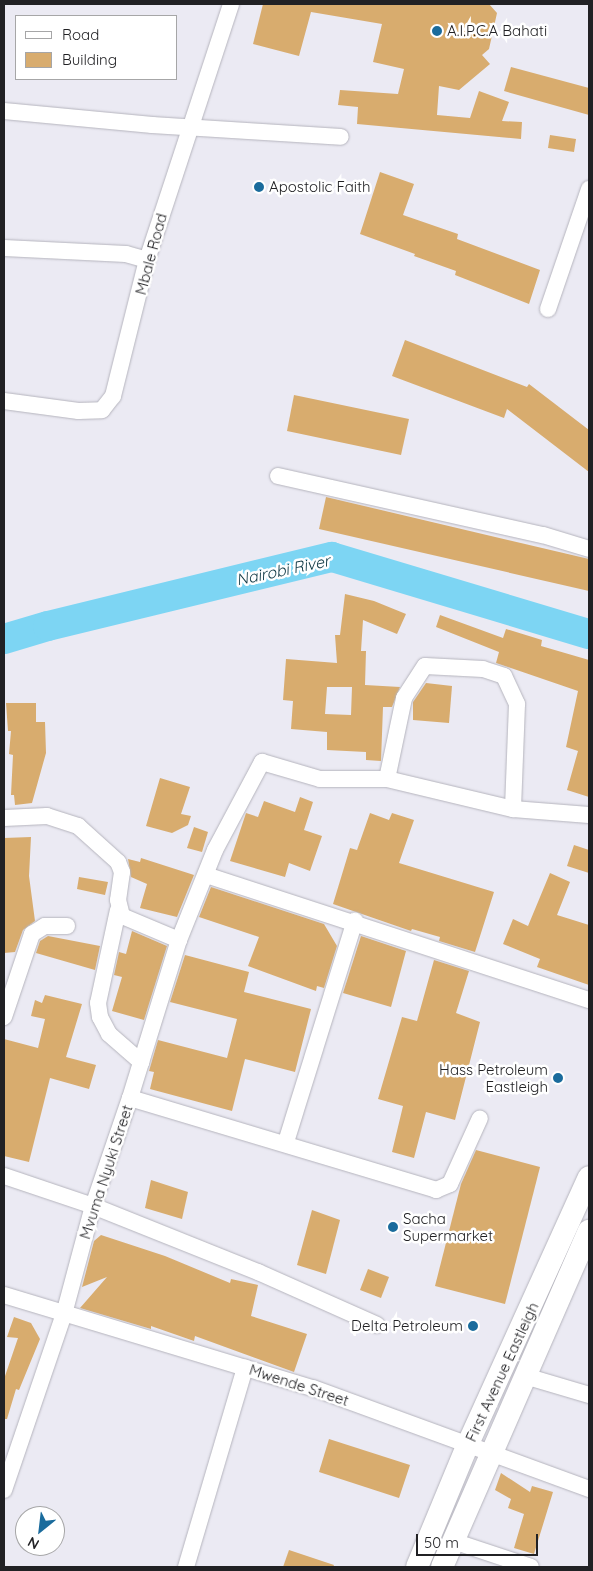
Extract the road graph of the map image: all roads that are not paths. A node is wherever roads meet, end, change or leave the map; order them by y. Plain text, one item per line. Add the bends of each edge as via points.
1 (231, 4) edge
2 (4, 111) edge
3 (189, 127) junction
4 (341, 137) dead end
5 (589, 189) edge
6 (4, 248) edge
7 (147, 260) junction
8 (548, 309) dead end
9 (4, 401) edge
10 (278, 476) dead end
11 (589, 548) edge
12 (387, 779) junction
13 (513, 809) junction
14 (589, 815) edge
15 (4, 818) edge
16 (206, 875) junction
17 (118, 910) junction
18 (355, 921) junction
19 (67, 926) dead end
20 (179, 940) junction
21 (589, 1000) edge
22 (4, 1017) edge
23 (141, 1062) junction
24 (130, 1098) junction
25 (480, 1118) dead end
26 (286, 1142) junction
27 (4, 1176) edge
28 (589, 1177) edge
29 (93, 1206) junction
30 (589, 1231) edge
31 (4, 1295) edge
32 (64, 1314) junction
33 (377, 1325) dead end
34 (244, 1368) junction
35 (525, 1376) junction
36 (589, 1395) edge
37 (467, 1446) junction
38 (490, 1455) junction
39 (7, 1466) edge
40 (589, 1489) edge
41 (4, 1490) edge
42 (453, 1541) junction
43 (186, 1567) edge
44 (417, 1567) edge
45 (442, 1567) edge
46 (531, 1567) edge

1 - 3 street, Mbale Road
2 - 3 street
3 - 4 street
3 - 7 street, Mbale Road
5 - 8 street
6 - 7 street via 126,254
7 - 9 street, Mbale Road via 113,396 102,410 78,411
10 - 11 street via 543,534
12 - 13 street
12 - 13 street via 404,698 425,666 483,669 504,676 517,704
12 - 16 street via 320,779 262,762 215,850
13 - 14 street
15 - 17 street via 47,816 66,820 96,840 118,862 122,872
16 - 18 street
16 - 20 street
17 - 20 street via 128,920
17 - 23 street via 98,1003 100,1017 109,1034
18 - 21 street
18 - 26 street
19 - 22 street via 45,926 32,934
20 - 23 street
23 - 24 street
24 - 26 street, Mvuma Nyuki Street
24 - 29 street, Mvuma Nyuki Street
25 - 26 street, Mvuma Nyuki Street via 456,1172 444,1189 436,1190
27 - 29 street
28 - 37 main road, First Avenue Eastleigh
29 - 32 street, Mvuma Nyuki Street
29 - 33 street via 258,1272
30 - 35 main road, First Avenue Eastleigh
31 - 32 street, Mwende Street
32 - 34 street, Mwende Street
32 - 39 street, Mvuma Nyuki Street
34 - 37 street, Mwende Street via 313,1388
34 - 43 street
35 - 36 street
35 - 38 main road, First Avenue Eastleigh
37 - 38 street, Mwende Street
37 - 44 main road, First Avenue Eastleigh
38 - 40 street, Mwende Street
38 - 42 main road, First Avenue Eastleigh
39 - 41 street, Mvuma Nyuki Street
42 - 45 main road, First Avenue Eastleigh
42 - 46 street

